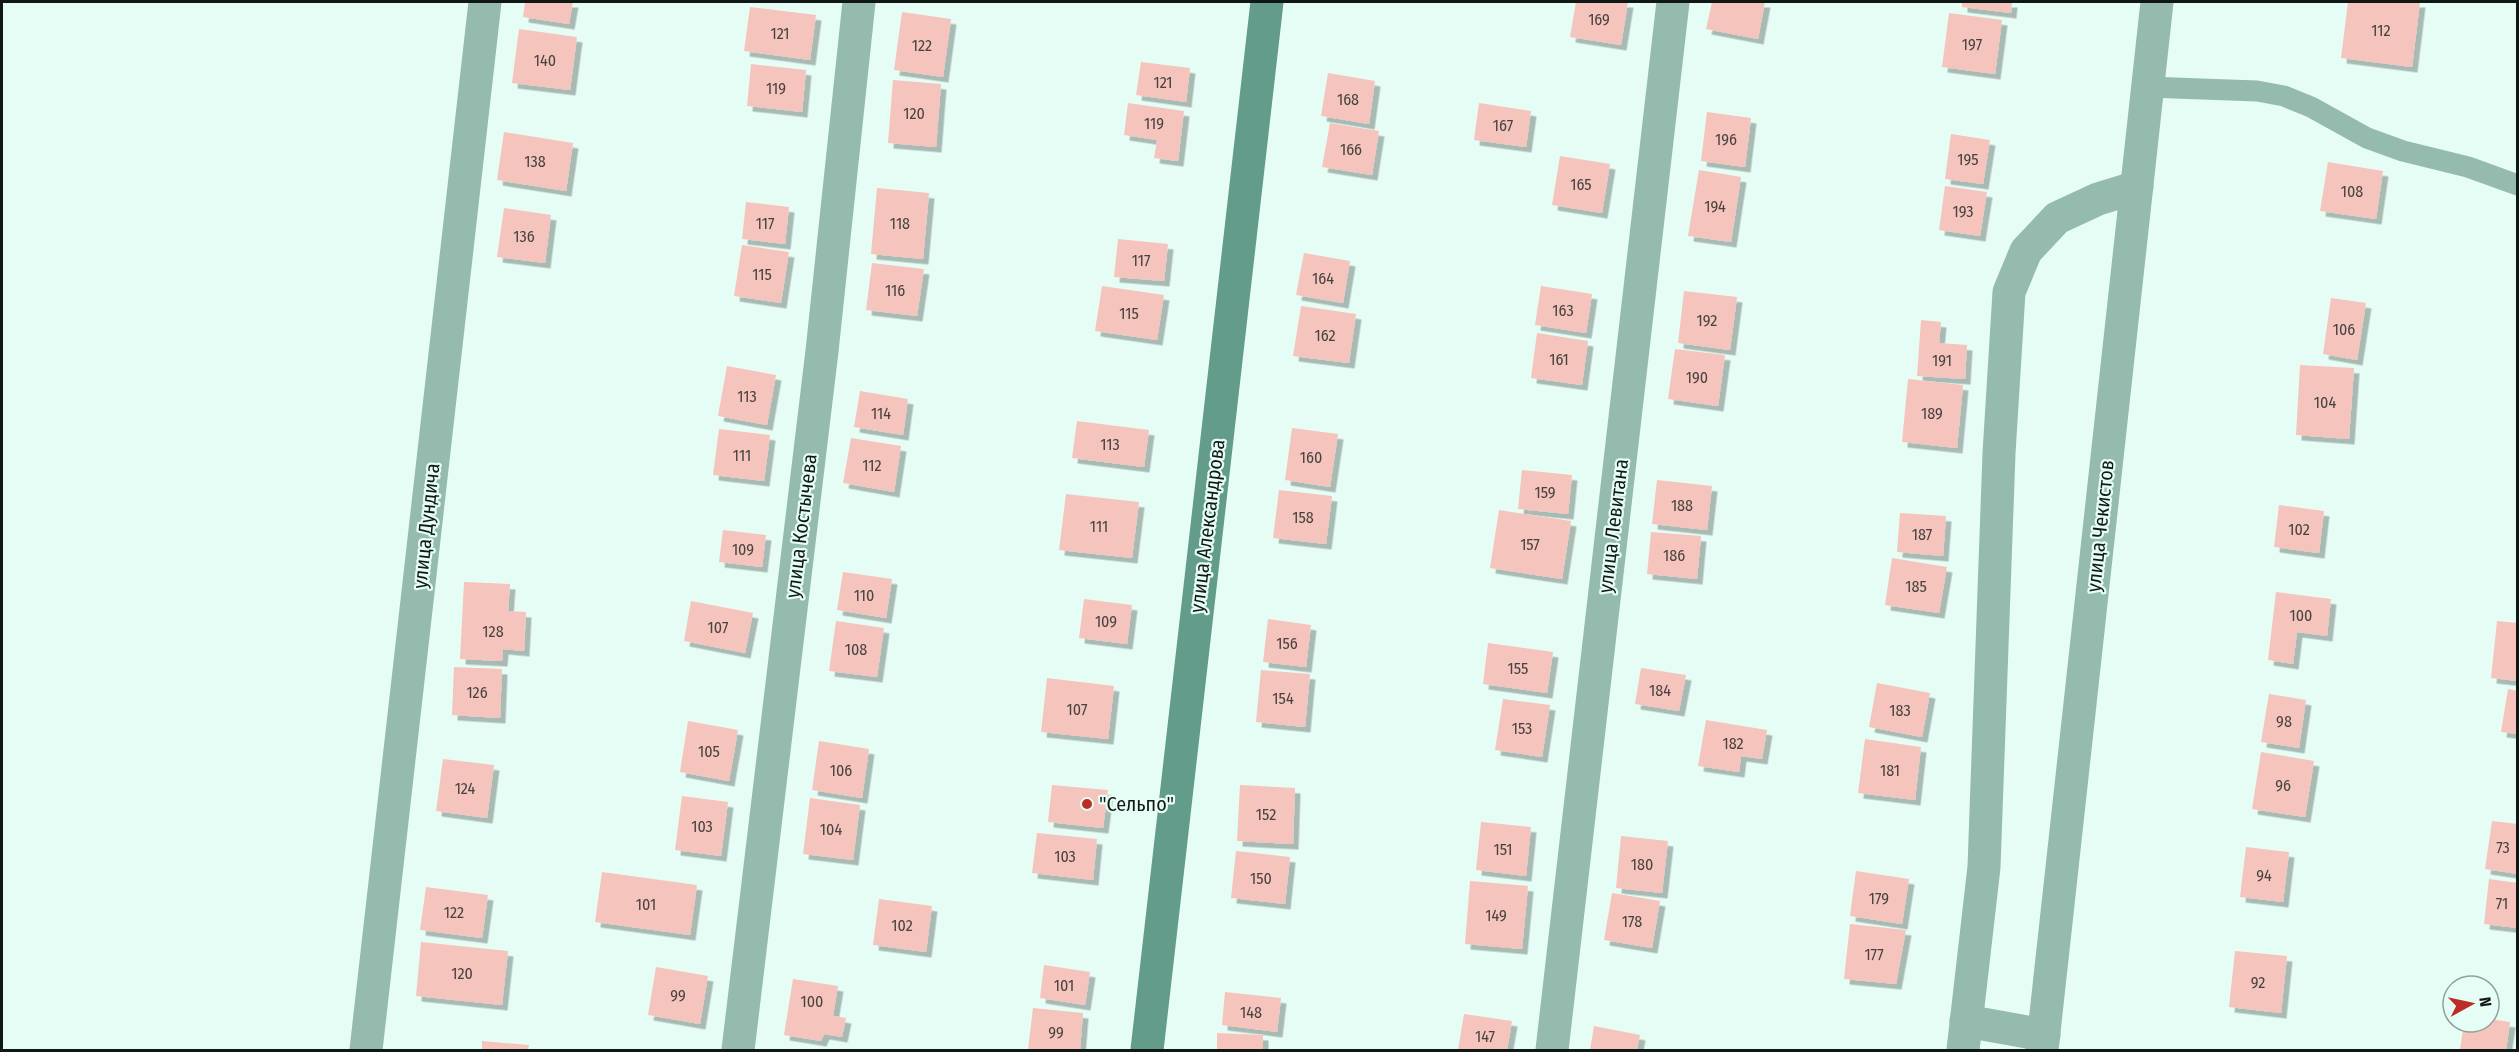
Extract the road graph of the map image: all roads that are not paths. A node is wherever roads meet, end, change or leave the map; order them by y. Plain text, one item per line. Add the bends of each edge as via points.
1 (485, 2) edge
2 (859, 2) edge
3 (1267, 2) edge
4 (1673, 2) edge
5 (2157, 2) edge
6 (2147, 87) junction
7 (2517, 185) edge
8 (2137, 186) junction
9 (1965, 1036) edge
10 (2043, 1043) edge
11 (366, 1050) edge
12 (738, 1050) edge
13 (1147, 1050) edge
14 (1552, 1050) edge

1 - 11 street, улица Дундича
2 - 12 street, улица Костычева via 822,351
3 - 13 street, улица Александрова
4 - 14 street, улица Левитана
5 - 6 street, улица Чекистов
6 - 7 lane via 2257,91 2284,96 2367,138
6 - 8 street, улица Чекистов
8 - 9 street via 2057,218 2026,251 2010,292 1984,867
8 - 10 street, улица Чекистов
9 - 10 street

